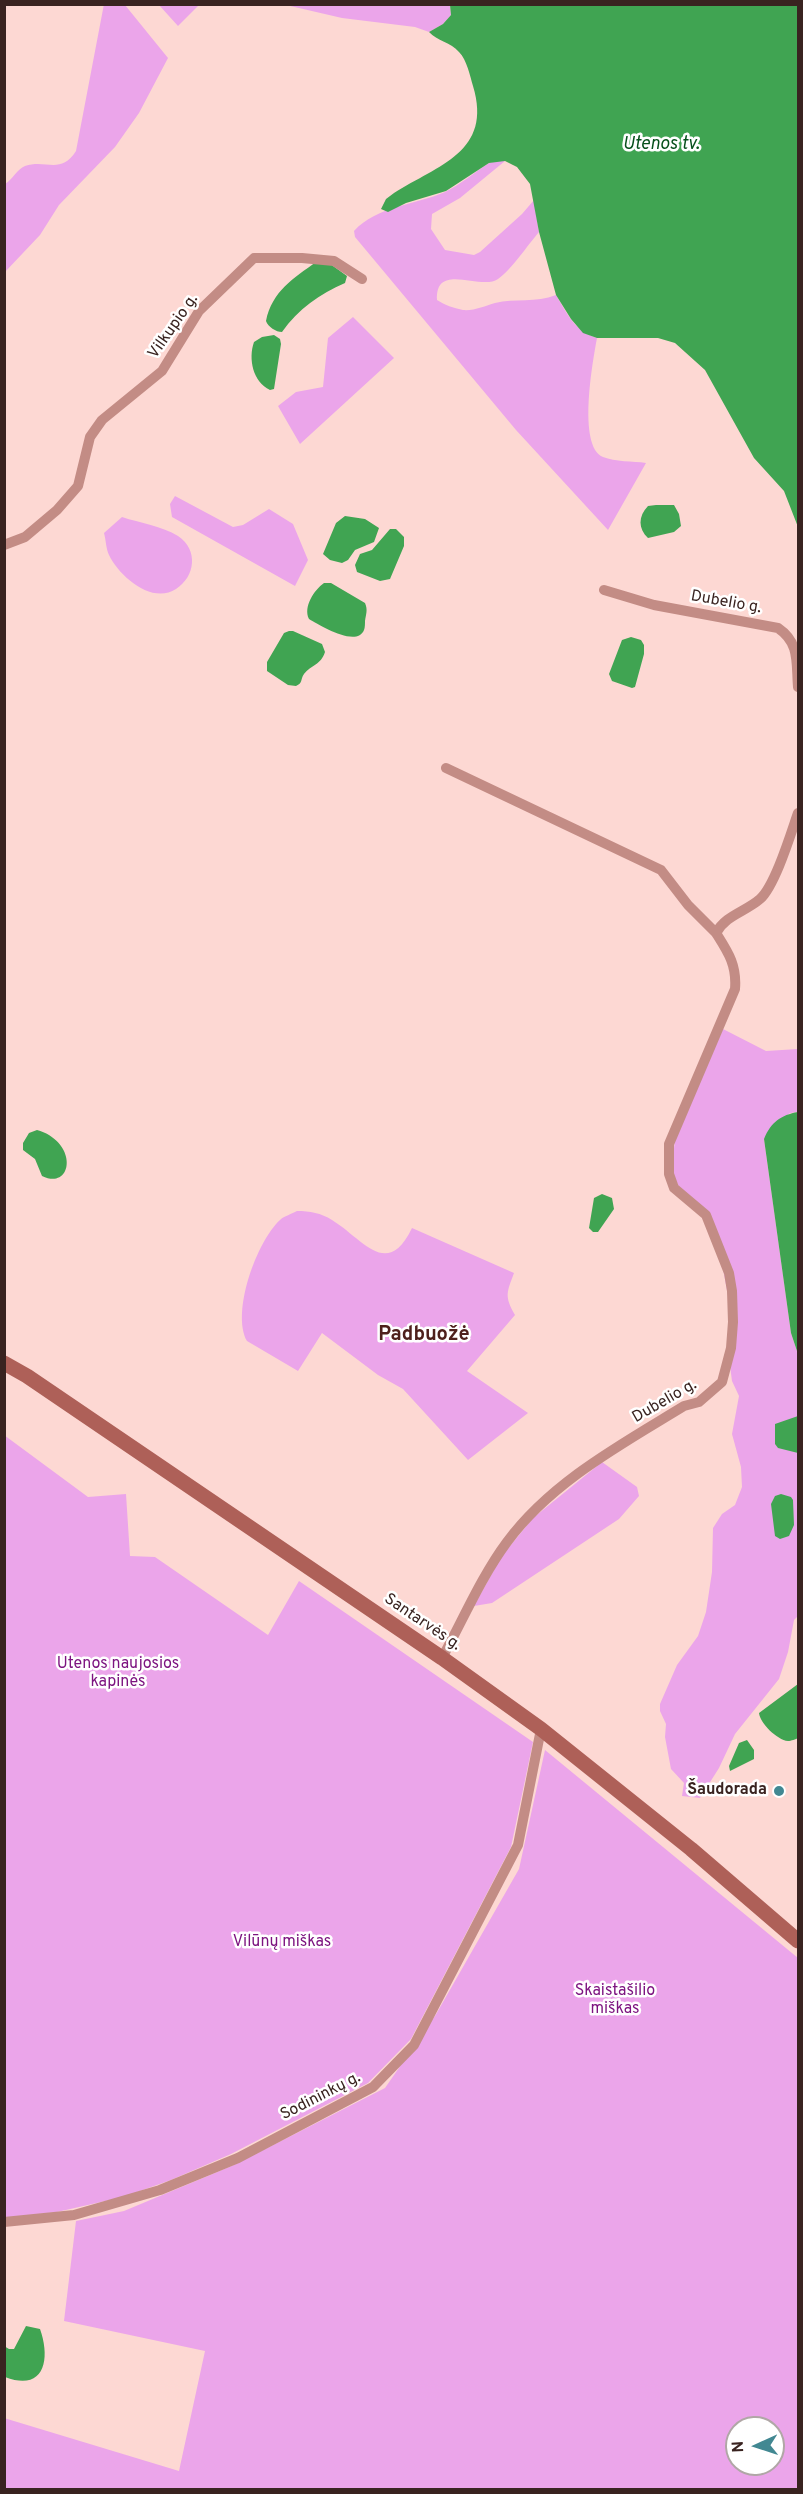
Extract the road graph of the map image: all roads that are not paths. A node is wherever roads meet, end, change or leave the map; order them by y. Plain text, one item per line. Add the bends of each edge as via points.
1 (362, 279) dead end
2 (4, 545) edge
3 (604, 590) dead end
4 (798, 687) edge
5 (446, 768) dead end
6 (798, 813) edge
7 (716, 933) junction
8 (4, 1363) edge
9 (442, 1658) junction
10 (541, 1729) junction
11 (798, 1941) edge
12 (4, 2222) edge

1 - 2 street, Vilkupio g. via 334,261 254,258 200,311 162,371 102,420 90,437 78,486 25,537
3 - 4 street, Dubelio g. via 654,605 778,628 794,644
5 - 7 street, Dubelio g. via 661,870
6 - 7 street via 775,874 761,898 730,917
7 - 9 street, Dubelio g. via 733,960 735,989 669,1144 669,1174 674,1188 706,1215 729,1274 733,1322 727,1370 710,1394 604,1455 524,1522 497,1557
8 - 9 main road, Santarvės g.
9 - 10 main road, Santarvės g.
10 - 11 main road, Santarvės g.
10 - 12 street, Sodininkų g. via 518,1845 414,2045 373,2087 238,2158 160,2190 74,2215

